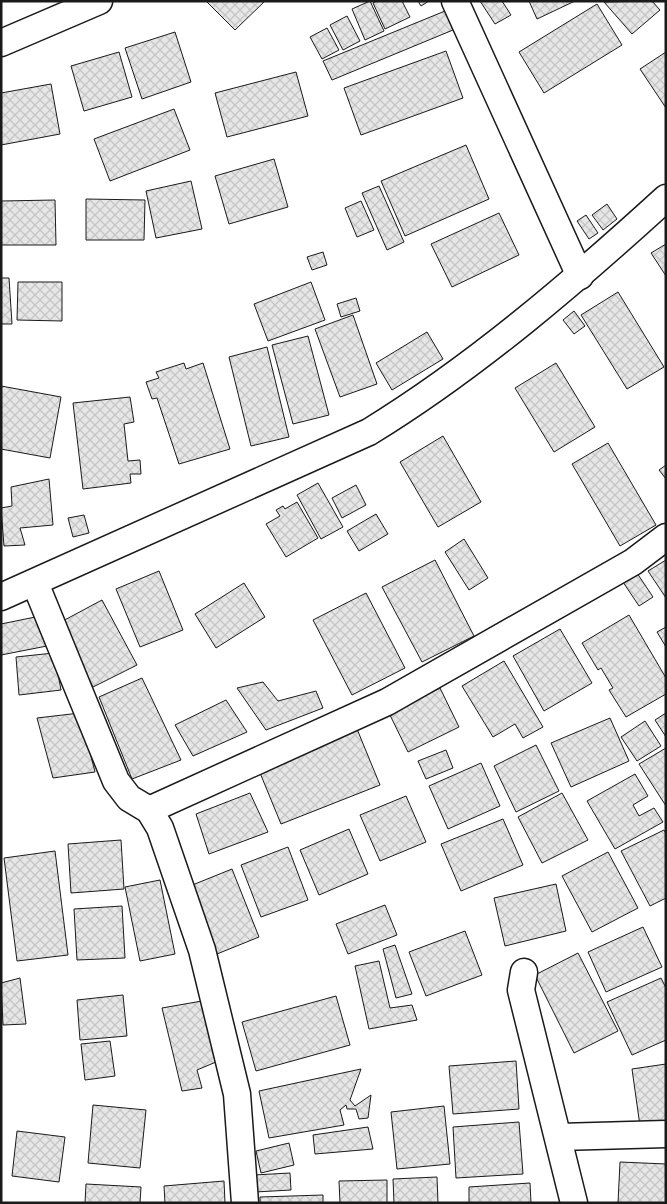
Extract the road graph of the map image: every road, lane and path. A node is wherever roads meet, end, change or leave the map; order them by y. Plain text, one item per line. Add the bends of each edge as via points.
1 (99, 1) edge
2 (455, 1) edge
3 (1, 44) edge
4 (666, 198) edge
5 (580, 276) junction
6 (666, 537) edge
7 (35, 583) junction
8 (1, 597) edge
9 (149, 810) junction
10 (524, 972) dead end
11 (666, 1134) edge
12 (559, 1137) junction
13 (245, 1203) edge
14 (574, 1203) edge

1 - 3 street
2 - 5 street
4 - 5 street
5 - 7 street via 412,406 369,432
6 - 9 street via 633,562 387,702
7 - 8 street
7 - 9 street via 116,781 130,798
9 - 13 street via 160,828 204,959 237,1094
10 - 12 street via 521,990
11 - 12 street
12 - 14 street

